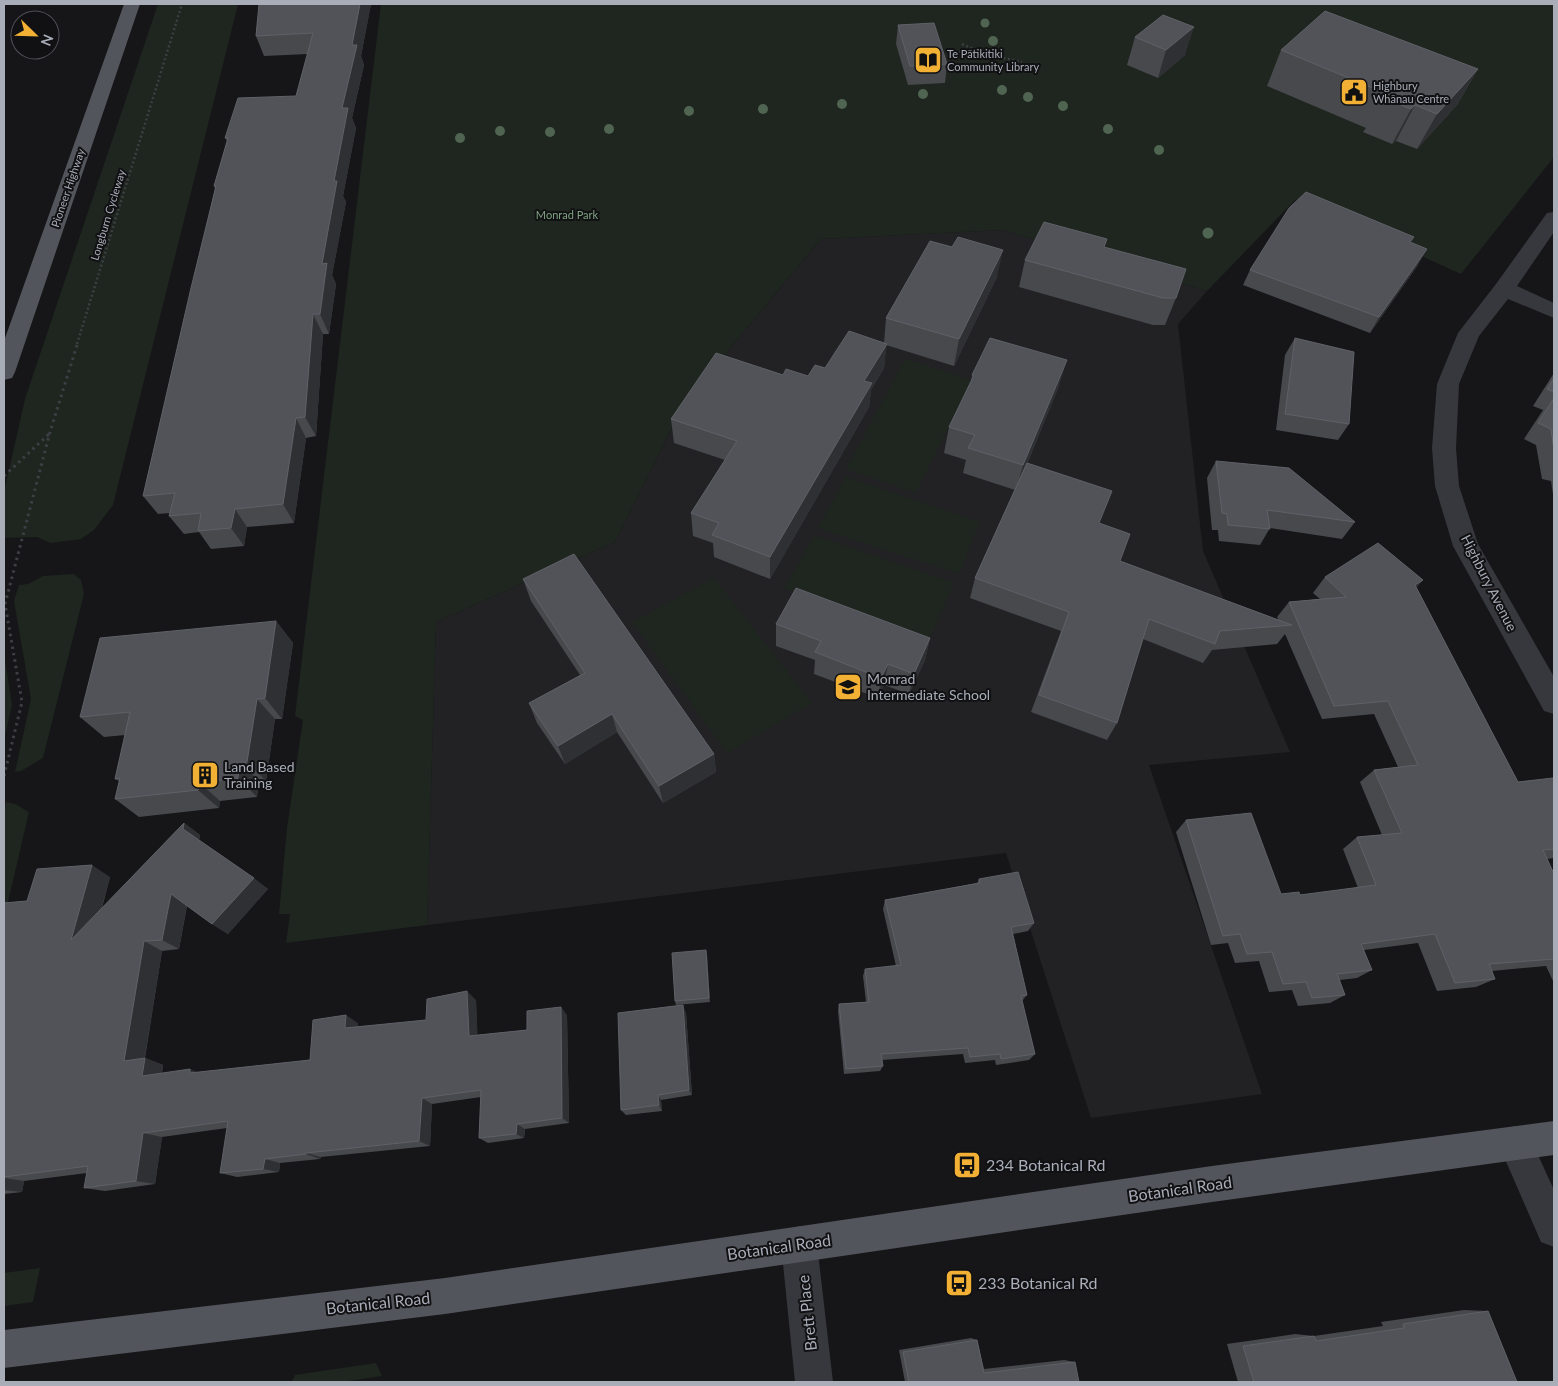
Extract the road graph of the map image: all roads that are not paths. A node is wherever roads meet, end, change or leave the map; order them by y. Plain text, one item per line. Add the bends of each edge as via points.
1 (132, 4) edge
2 (1554, 218) edge
3 (1504, 289) junction
4 (1554, 311) edge
5 (4, 372) edge
6 (1554, 702) edge
7 (1554, 1138) edge
8 (1515, 1143) junction
9 (1554, 1229) edge
10 (799, 1244) junction
11 (4, 1349) edge
12 (814, 1382) edge

1 - 5 main road, Pioneer Highway
2 - 3 street, Highbury Avenue
3 - 4 street
3 - 6 street, Highbury Avenue via 1469,333 1448,384 1444,448 1447,486 1466,546
7 - 8 main road, Botanical Road
8 - 9 street
8 - 10 main road, Botanical Road
10 - 11 main road, Botanical Road via 445,1296
10 - 12 street, Brett Place

